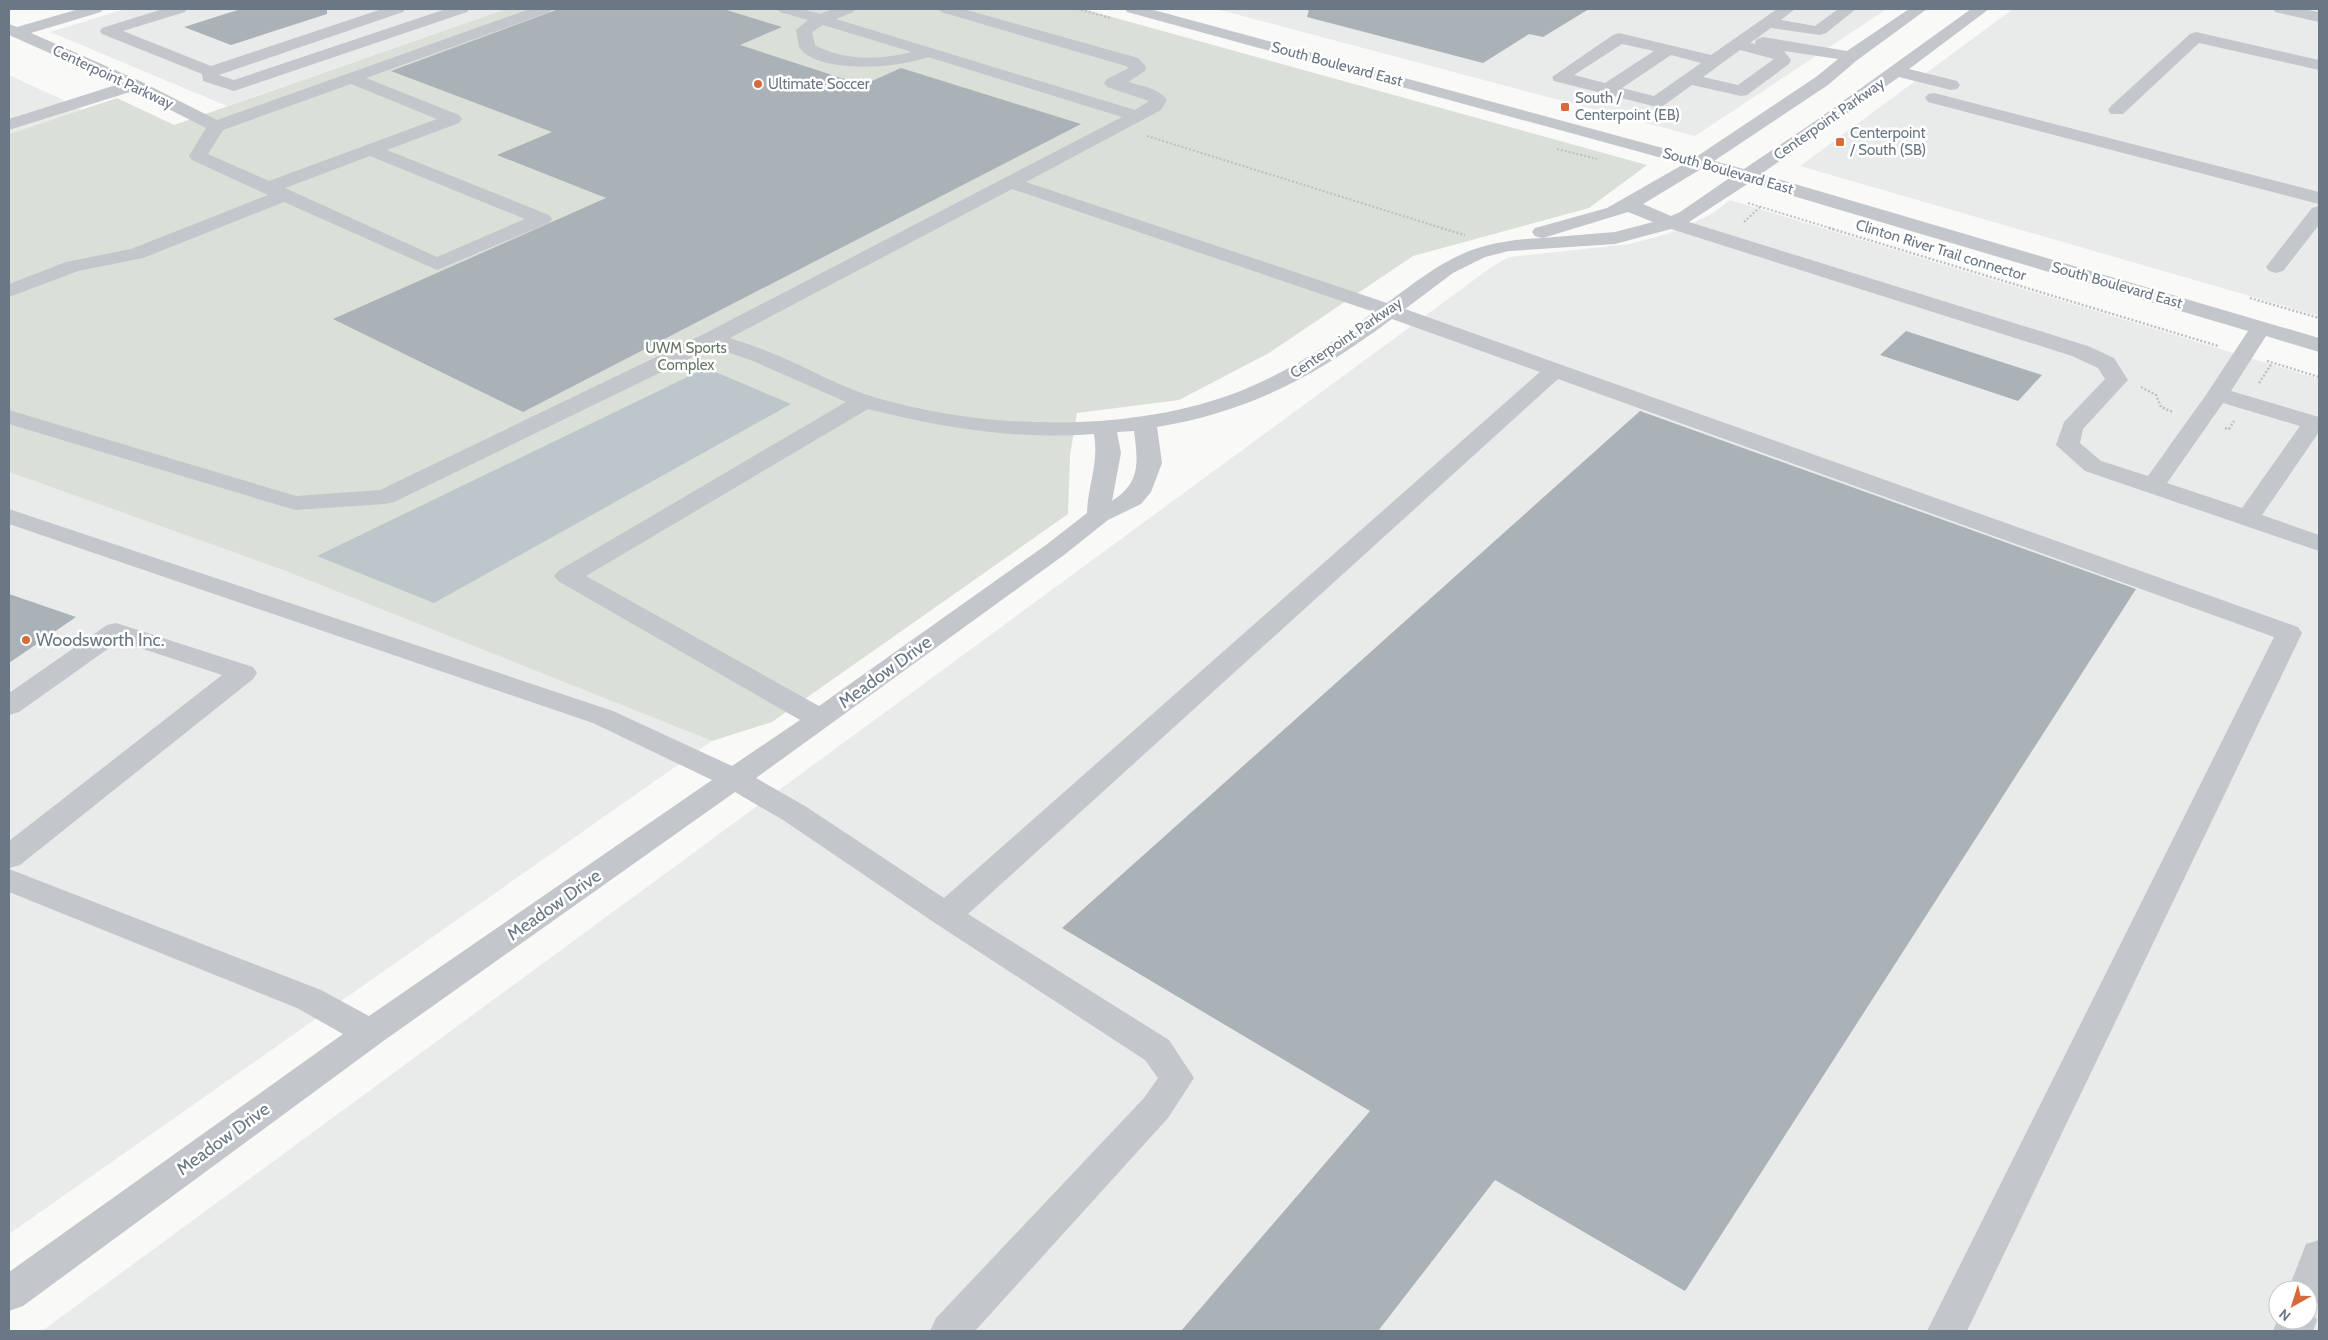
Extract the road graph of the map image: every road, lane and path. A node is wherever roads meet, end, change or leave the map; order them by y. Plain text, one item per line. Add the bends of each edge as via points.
1 (95, 9) edge
2 (179, 9) edge
3 (396, 9) edge
4 (460, 9) edge
5 (544, 9) edge
6 (786, 9) edge
7 (847, 9) edge
8 (948, 9) edge
9 (1133, 9) edge
10 (1787, 9) edge
11 (1848, 9) edge
12 (1981, 9) edge
13 (2281, 9) edge
14 (1929, 12) edge
15 (2319, 17) edge
16 (822, 20) junction
17 (13, 31) edge
18 (1752, 34) junction
19 (1668, 50) junction
20 (928, 52) junction
21 (1850, 57) junction
22 (1714, 61) junction
23 (2319, 65) edge
24 (1900, 68) junction
25 (211, 72) junction
26 (349, 77) junction
27 (1690, 78) junction
28 (134, 85) junction
29 (1951, 85) dead end
30 (1608, 90) junction
31 (1934, 98) dead end
32 (2117, 110) dead end
33 (1137, 116) junction
34 (1790, 117) junction
35 (9, 126) edge
36 (216, 126) junction
37 (1820, 126) junction
38 (1145, 135) dead end
39 (371, 150) junction
40 (1700, 163) junction
41 (1747, 176) junction
42 (1009, 182) junction
43 (277, 192) junction
44 (2319, 198) edge
45 (1743, 202) dead end
46 (1762, 202) dead end
47 (1628, 205) junction
48 (1761, 207) junction
49 (2317, 219) edge
50 (1672, 223) junction
51 (1739, 227) dead end
52 (1468, 236) dead end
53 (1521, 243) junction
54 (2276, 267) dead end
55 (9, 291) edge
56 (1388, 310) junction
57 (2260, 328) junction
58 (712, 339) junction
59 (2319, 345) edge
60 (2226, 349) dead end
61 (2260, 359) dead end
62 (2272, 363) junction
63 (1555, 370) junction
64 (2319, 377) edge
65 (2134, 385) dead end
66 (2256, 386) dead end
67 (2218, 394) junction
68 (865, 401) junction
69 (2174, 412) dead end
70 (9, 417) edge
71 (1145, 422) junction
72 (2317, 424) edge
73 (1105, 428) junction
74 (2153, 486) junction
75 (1099, 515) junction
76 (9, 516) edge
77 (2247, 518) junction
78 (2319, 543) edge
79 (9, 706) edge
80 (820, 719) junction
81 (735, 779) junction
82 (9, 858) edge
83 (9, 880) edge
84 (946, 915) junction
85 (370, 1033) junction
86 (9, 1294) edge
87 (950, 1331) edge
88 (1947, 1331) edge

1 - 17 street
2 - 25 street via 108,31
3 - 25 street
4 - 25 street via 234,86 209,77
5 - 26 street
6 - 16 street
7 - 16 street
8 - 33 street via 1132,62 1138,67 1137,71 1113,83 1158,100 1155,106
9 - 40 street, South Boulevard East
10 - 18 street
11 - 18 street via 1820,30
12 - 24 street, Centerpoint Parkway
13 - 15 street
14 - 21 street, Centerpoint Parkway
14 - 24 street via 1944,22 1908,48
16 - 20 street
16 - 20 street via 804,30 807,47 826,57 890,61
17 - 28 street, Centerpoint Parkway
18 - 21 street via 1787,48 1824,50
18 - 22 street
18 - 27 street via 1783,60 1741,91
19 - 22 street
19 - 30 street
19 - 30 street via 1619,38 1560,77
20 - 33 street
21 - 34 street, Centerpoint Parkway via 1822,81
22 - 27 street
23 - 32 street via 2196,37
24 - 29 street
24 - 37 street, Centerpoint Parkway
26 - 36 street
26 - 39 street via 453,119
27 - 30 street via 1657,102
28 - 35 street
28 - 36 street, Centerpoint Parkway
31 - 44 street
33 - 42 street
34 - 37 street
34 - 40 street, Centerpoint Parkway
36 - 43 street via 198,156
37 - 41 street, Centerpoint Parkway
38 - 52 path
39 - 43 street
39 - 43 street via 542,219 437,264
40 - 41 street, South Boulevard East
40 - 47 street, Centerpoint Parkway
41 - 50 street, Centerpoint Parkway via 1702,208
41 - 57 street, South Boulevard East
42 - 56 street
42 - 58 street
43 - 55 street via 136,254 73,266
45 - 48 path, Clinton River Trail connector
46 - 48 path
47 - 50 street
47 - 53 street, Centerpoint Parkway via 1589,220 1547,230
48 - 51 path
48 - 60 path, Clinton River Trail connector
49 - 54 street
50 - 53 street, Centerpoint Parkway via 1615,238
50 - 74 street via 2080,351 2106,363 2117,380 2072,427 2068,445 2093,466
53 - 56 street, Centerpoint Parkway via 1488,250 1459,262
56 - 63 street
56 - 71 street, Centerpoint Parkway via 1280,382 1223,404
57 - 59 street, South Boulevard East
57 - 67 street
58 - 68 street, Centerpoint Parkway
58 - 70 street via 385,497 295,503
61 - 62 path
62 - 64 path
62 - 66 path
63 - 84 street
63 - 88 street via 2289,633
65 - 69 path via 2156,394 2162,407
67 - 72 street
67 - 74 street
68 - 73 street, Centerpoint Parkway via 987,425 1078,430
68 - 80 street via 567,576
71 - 73 street, Centerpoint Parkway
71 - 75 street, Meadow Drive via 1150,463 1142,487 1125,504
72 - 77 street
73 - 75 street via 1108,472 1100,492
74 - 77 street
75 - 80 street, Meadow Drive
76 - 81 street via 602,718
77 - 78 street
79 - 82 street via 116,631 243,673
80 - 81 street, Meadow Drive
81 - 84 street via 794,814
81 - 85 street, Meadow Drive
83 - 85 street via 310,999
84 - 87 street via 1157,1050 1177,1078 1156,1108
85 - 86 street, Meadow Drive

